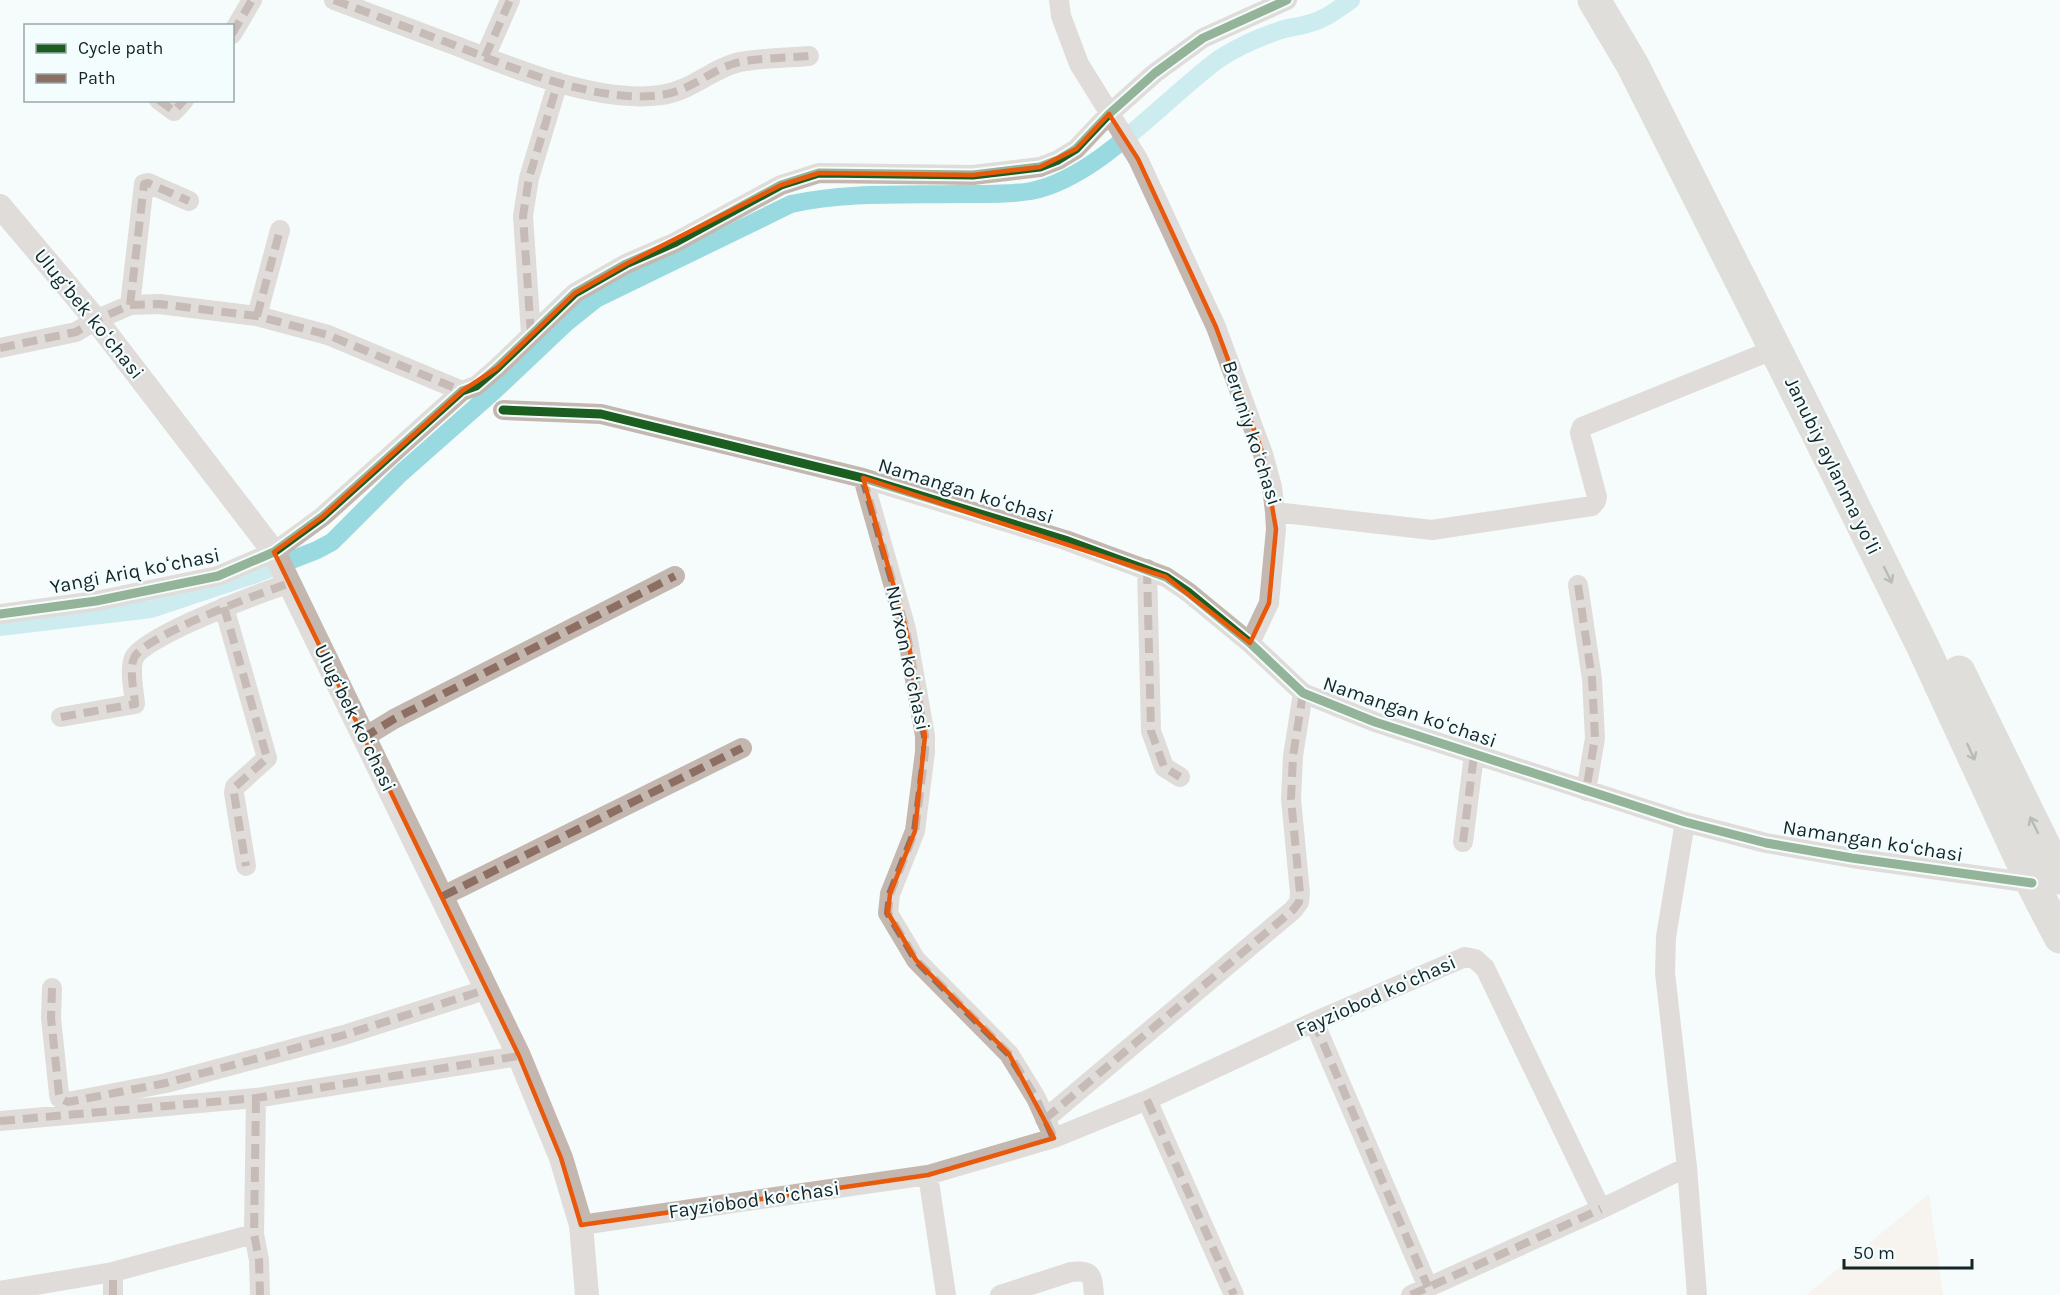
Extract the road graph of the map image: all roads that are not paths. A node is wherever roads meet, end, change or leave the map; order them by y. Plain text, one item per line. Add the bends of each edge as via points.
1 (252, 0) edge
2 (334, 0) edge
3 (510, 0) edge
4 (1059, 0) edge
5 (1287, 0) edge
6 (1594, 0) edge
7 (1617, 0) edge
8 (234, 31) edge
9 (809, 56) dead end
10 (485, 57) junction
11 (558, 82) junction
12 (162, 102) edge
13 (182, 102) edge
14 (1113, 120) junction
15 (189, 201) dead end
16 (0, 206) edge
17 (280, 230) dead end
18 (130, 305) junction
19 (257, 316) junction
20 (96, 320) junction
21 (531, 334) junction
22 (0, 348) edge
23 (1775, 349) junction
24 (462, 391) junction
25 (503, 410) dead end
26 (863, 478) junction
27 (1275, 512) junction
28 (274, 552) junction
29 (1147, 569) junction
30 (675, 576) dead end
31 (290, 583) junction
32 (1578, 585) dead end
33 (224, 607) junction
34 (0, 614) edge
35 (1250, 643) junction
36 (1303, 693) junction
37 (60, 717) dead end
38 (363, 738) junction
39 (742, 748) dead end
40 (1474, 754) junction
41 (1180, 777) dead end
42 (1586, 790) junction
43 (1684, 822) junction
44 (1463, 842) dead end
45 (246, 866) dead end
46 (2046, 880) edge
47 (443, 896) junction
48 (2059, 929) edge
49 (52, 988) dead end
50 (488, 989) junction
51 (1314, 1022) junction
52 (519, 1056) junction
53 (256, 1098) junction
54 (1147, 1100) junction
55 (1045, 1119) junction
56 (0, 1121) edge
57 (1054, 1138) junction
58 (1687, 1167) junction
59 (928, 1175) junction
60 (1601, 1209) junction
61 (580, 1225) junction
62 (254, 1234) junction
63 (113, 1272) junction
64 (0, 1291) edge
65 (1419, 1291) edge
66 (113, 1295) edge
67 (260, 1295) edge
68 (587, 1295) edge
69 (946, 1295) edge
70 (1000, 1295) edge
71 (1094, 1295) edge
72 (1234, 1295) edge
73 (1697, 1295) edge

1 - 8 street
2 - 10 street
3 - 10 street
4 - 14 street, Beruniy koʻchasi via 1079,64
5 - 14 street, Yangi Ariq koʻchasi via 1203,38 1155,73
6 - 23 highway, Janubiy aylanma yoʻli via 1632,64
46 -> 7 highway, Janubiy aylanma yoʻli via 1824,397
9 - 11 street via 735,63 682,90 661,95 604,93
10 - 11 street
11 - 21 street via 529,178 523,216
12 - 13 street via 174,111
14 - 21 street, Yangi Ariq koʻchasi via 1076,149 1040,167 973,175 819,173 781,185 575,293
14 - 27 street, Beruniy koʻchasi via 1138,159 1216,327 1263,454
15 - 18 street via 144,184
16 - 20 street, Ulugʻbek koʻchasi
17 - 19 street
18 - 19 street via 159,304
18 - 20 street
19 - 24 street via 328,335
20 - 22 street via 76,332
20 - 28 street, Ulugʻbek koʻchasi
21 - 24 street, Yangi Ariq koʻchasi via 476,386
23 - 27 street, Beruniy koʻchasi via 1582,427 1580,433 1598,496 1592,506 1432,530
23 -> 46 highway, Janubiy aylanma yoʻli via 1923,647
24 - 28 street, Yangi Ariq koʻchasi via 322,517
25 - 26 street, Namangan koʻchasi via 601,414
26 - 29 street, Namangan koʻchasi
26 - 55 street, Nurxon koʻchasi via 906,629 925,735 915,831 890,894 888,913 916,960 1009,1054
27 - 35 street via 1269,603
28 - 31 street, Ulugʻbek koʻchasi
28 - 34 street, Yangi Ariq koʻchasi via 218,576 96,601
29 - 35 street, Namangan koʻchasi via 1188,592
29 - 41 street via 1151,730 1164,767
30 - 38 street via 394,718
31 - 33 street
31 - 38 street, Ulugʻbek koʻchasi
32 - 42 street via 1596,738
33 - 37 street via 138,651 132,665 135,704
33 - 45 street via 267,758 234,793
35 - 36 street, Namangan koʻchasi
36 - 40 street, Namangan koʻchasi via 1375,722
36 - 55 street via 1291,799 1299,902
38 - 47 street, Ulugʻbek koʻchasi
39 - 47 street
40 - 42 street, Namangan koʻchasi
40 - 44 street
42 - 43 street, Namangan koʻchasi
43 - 46 street, Namangan koʻchasi via 1809,850
43 - 58 street via 1666,937 1665,973
46 - 48 highway, Janubiy aylanma yoʻli
47 - 50 street, Ulugʻbek koʻchasi
49 - 50 street via 59,1094 68,1102 200,1074 344,1035
50 - 52 street, Ulugʻbek koʻchasi
51 - 54 street, Fayziobod koʻchasi
51 - 60 street, Fayziobod koʻchasi via 1458,959 1475,959 1485,968
51 - 65 street
52 - 53 street
52 - 61 street, Ulugʻbek koʻchasi via 561,1158
53 - 56 street
53 - 62 street
54 - 57 street, Fayziobod koʻchasi
54 - 72 street
55 - 57 street, Nurxon koʻchasi
57 - 59 street, Fayziobod koʻchasi
58 - 60 street
58 - 73 street
59 - 61 street, Fayziobod koʻchasi
59 - 69 street
60 - 65 street
61 - 68 street, Ulugʻbek koʻchasi
62 - 63 street
62 - 67 street via 260,1260
63 - 64 street
63 - 66 street
70 - 71 street via 1082,1271 1092,1276

